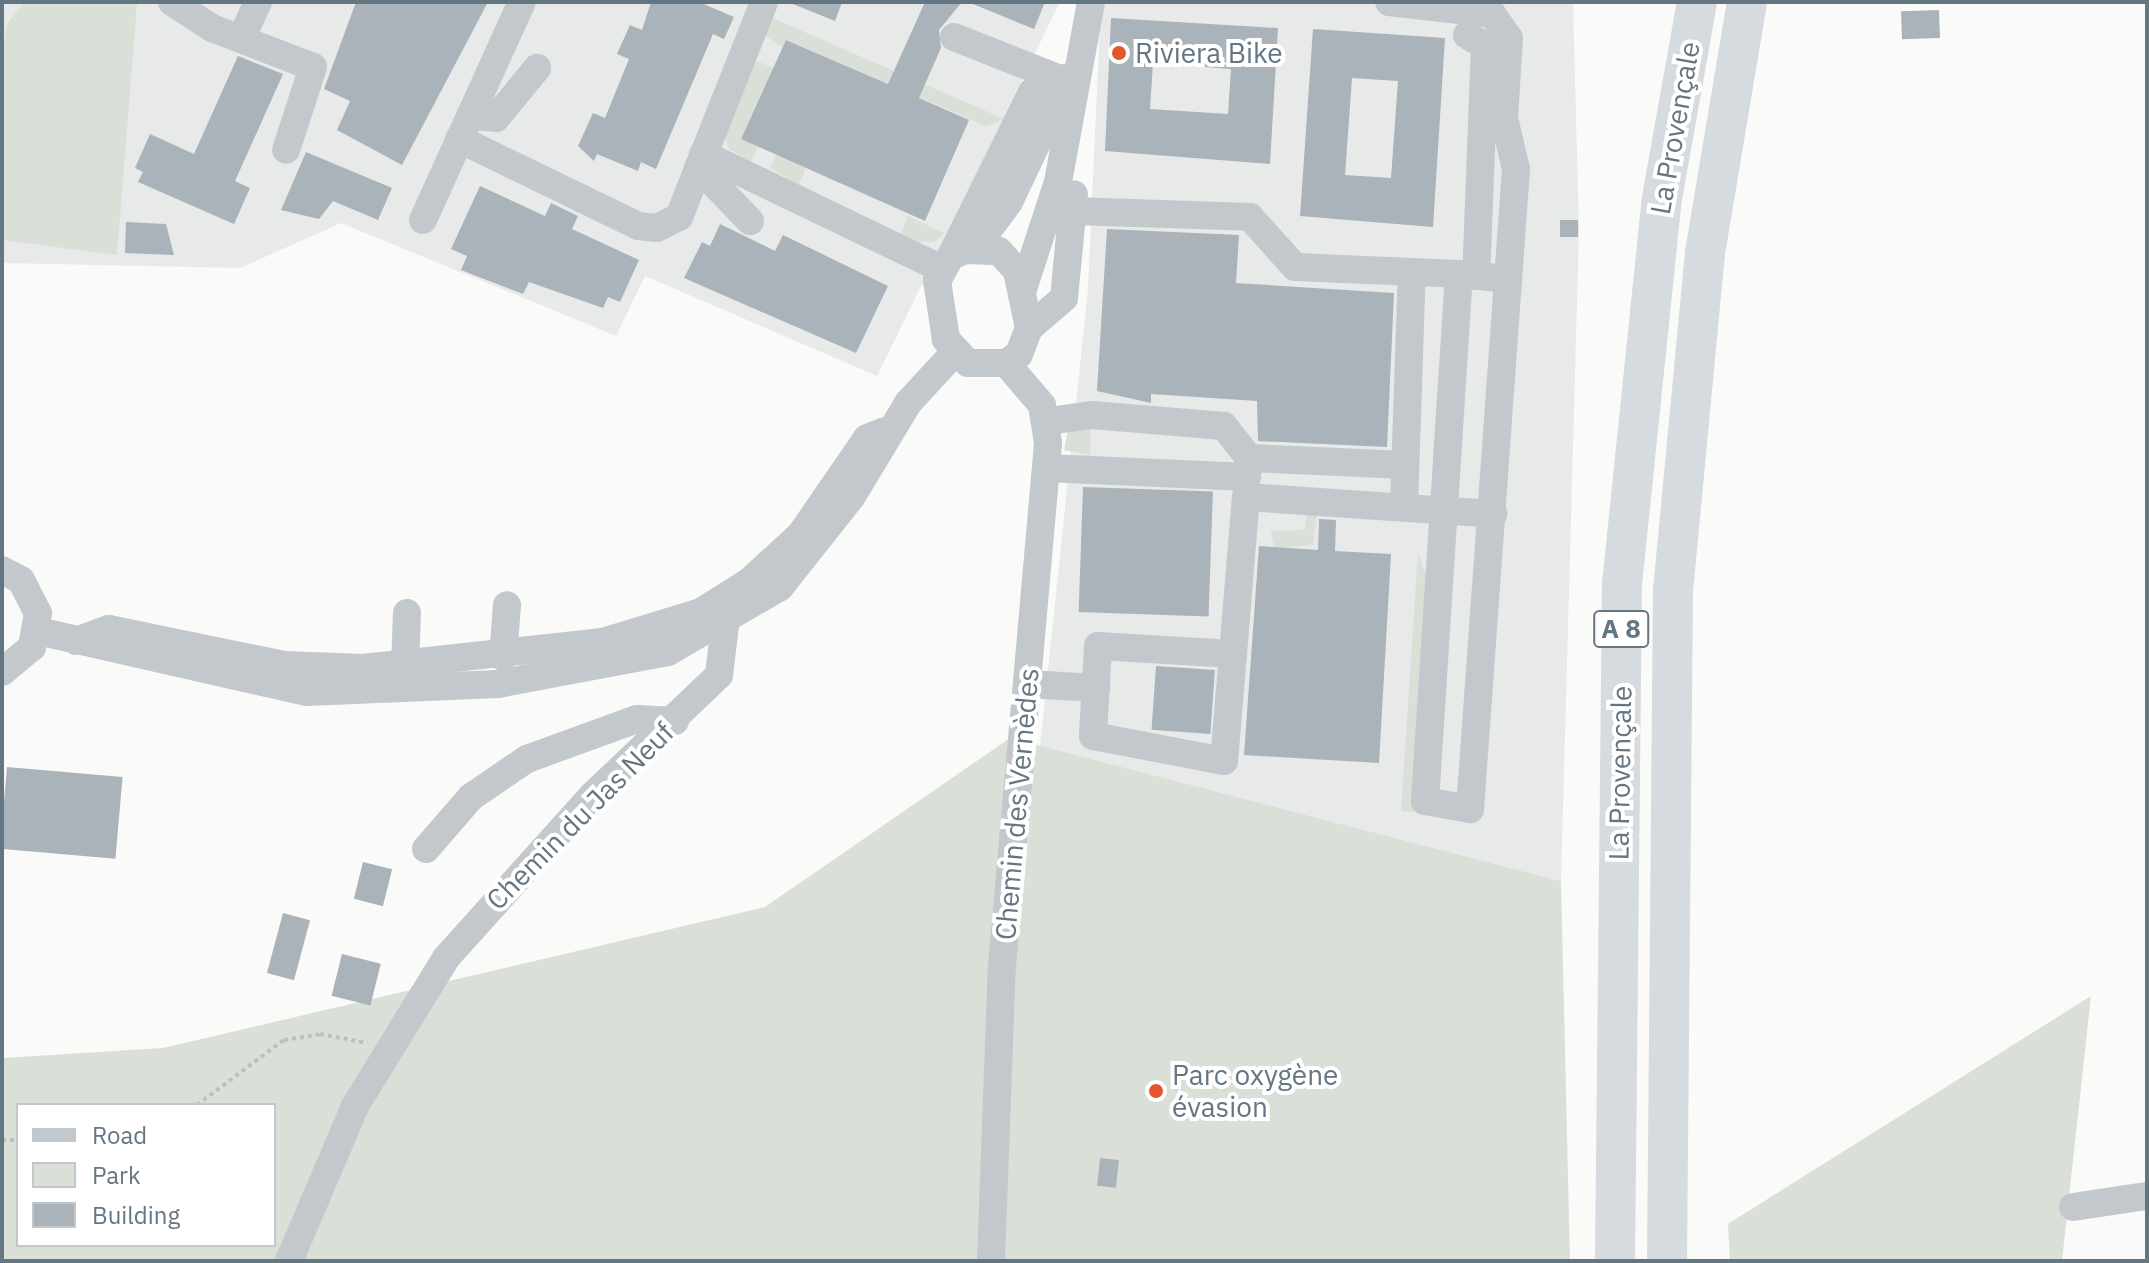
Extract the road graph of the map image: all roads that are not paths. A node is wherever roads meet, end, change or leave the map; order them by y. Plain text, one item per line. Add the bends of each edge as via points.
1 (172, 2) edge
2 (258, 2) edge
3 (522, 2) edge
4 (764, 2) edge
5 (1091, 2) edge
6 (1383, 2) edge
7 (1389, 2) edge
8 (1697, 2) edge
9 (1747, 2) edge
10 (1467, 35) dead end
11 (954, 37) dead end
12 (241, 39) junction
13 (537, 68) dead end
14 (1071, 72) junction
15 (464, 128) junction
16 (1070, 132) junction
17 (286, 150) dead end
18 (700, 161) junction
19 (1073, 211) junction
20 (423, 220) dead end
21 (750, 221) dead end
22 (956, 258) junction
23 (1412, 272) junction
24 (1467, 275) junction
25 (1507, 279) junction
26 (1022, 292) junction
27 (1029, 328) junction
28 (953, 354) junction
29 (1006, 363) junction
30 (1048, 421) junction
31 (893, 428) junction
32 (1405, 465) junction
33 (1047, 468) junction
34 (1247, 477) junction
35 (1404, 507) junction
36 (1444, 511) junction
37 (1493, 514) junction
38 (2, 570) edge
39 (507, 605) dead end
40 (407, 613) dead end
41 (725, 625) junction
42 (38, 631) junction
43 (76, 641) junction
44 (1233, 654) junction
45 (503, 657) junction
46 (405, 667) junction
47 (2, 672) edge
48 (1028, 684) junction
49 (1096, 688) junction
50 (675, 721) junction
51 (426, 849) dead end
52 (2147, 1196) edge
53 (2073, 1207) dead end
54 (289, 1261) edge
55 (991, 1261) edge
56 (1615, 1261) edge
57 (1667, 1261) edge

1 - 12 street
2 - 12 street
3 - 15 street
4 - 18 street
5 - 14 street
6 - 7 street
7 - 25 street via 1492,14 1509,38 1504,118 1516,169
8 - 56 highway, La Provençale / A 8 via 1661,204 1622,584
9 - 57 highway, La Provençale / A 8 via 1705,253 1673,591
10 - 24 street via 1485,46
11 - 14 street
12 - 17 street via 313,67
13 - 15 street via 496,118
14 - 16 street
14 - 22 street via 1035,153
15 - 18 street via 638,226 657,228 679,217
15 - 20 street
16 - 19 street via 1079,147
16 - 26 street via 1034,270
18 - 21 street
18 - 22 street
19 - 23 street via 1250,217 1295,267
19 - 27 street via 1064,298
22 - 26 street via 1009,257
22 - 28 street via 937,308
23 - 24 street
23 - 32 street
24 - 25 street
24 - 36 street
25 - 37 street
26 - 27 street
27 - 29 street via 1019,354
28 - 29 street via 977,365
28 - 31 street
29 - 30 street
30 - 33 street, Chemin des Vernèdes
30 - 34 street via 1092,415 1224,426
31 - 41 street via 818,544 780,587
31 - 45 street via 867,438 801,534 750,581 701,612 603,642
32 - 34 street
32 - 35 street
33 - 34 street
33 - 48 street, Chemin des Vernèdes
34 - 35 street
34 - 44 street
35 - 36 street
36 - 37 street
36 - 37 street via 1425,801 1470,809
38 - 42 street via 32,595
39 - 45 street
40 - 46 street
41 - 43 street via 668,652 395,694 307,692
41 - 50 street, Chemin du Jas Neuf via 719,675
42 - 43 street
42 - 47 street via 21,661
43 - 46 street via 109,629 284,665
44 - 49 street via 1098,646
44 - 49 street via 1224,761 1093,736
45 - 46 street
48 - 49 street
48 - 55 street, Chemin des Vernèdes via 1002,966
50 - 51 street via 637,719 527,759 471,797
50 - 54 street, Chemin du Jas Neuf via 507,884 446,958 387,1051
52 - 53 street

